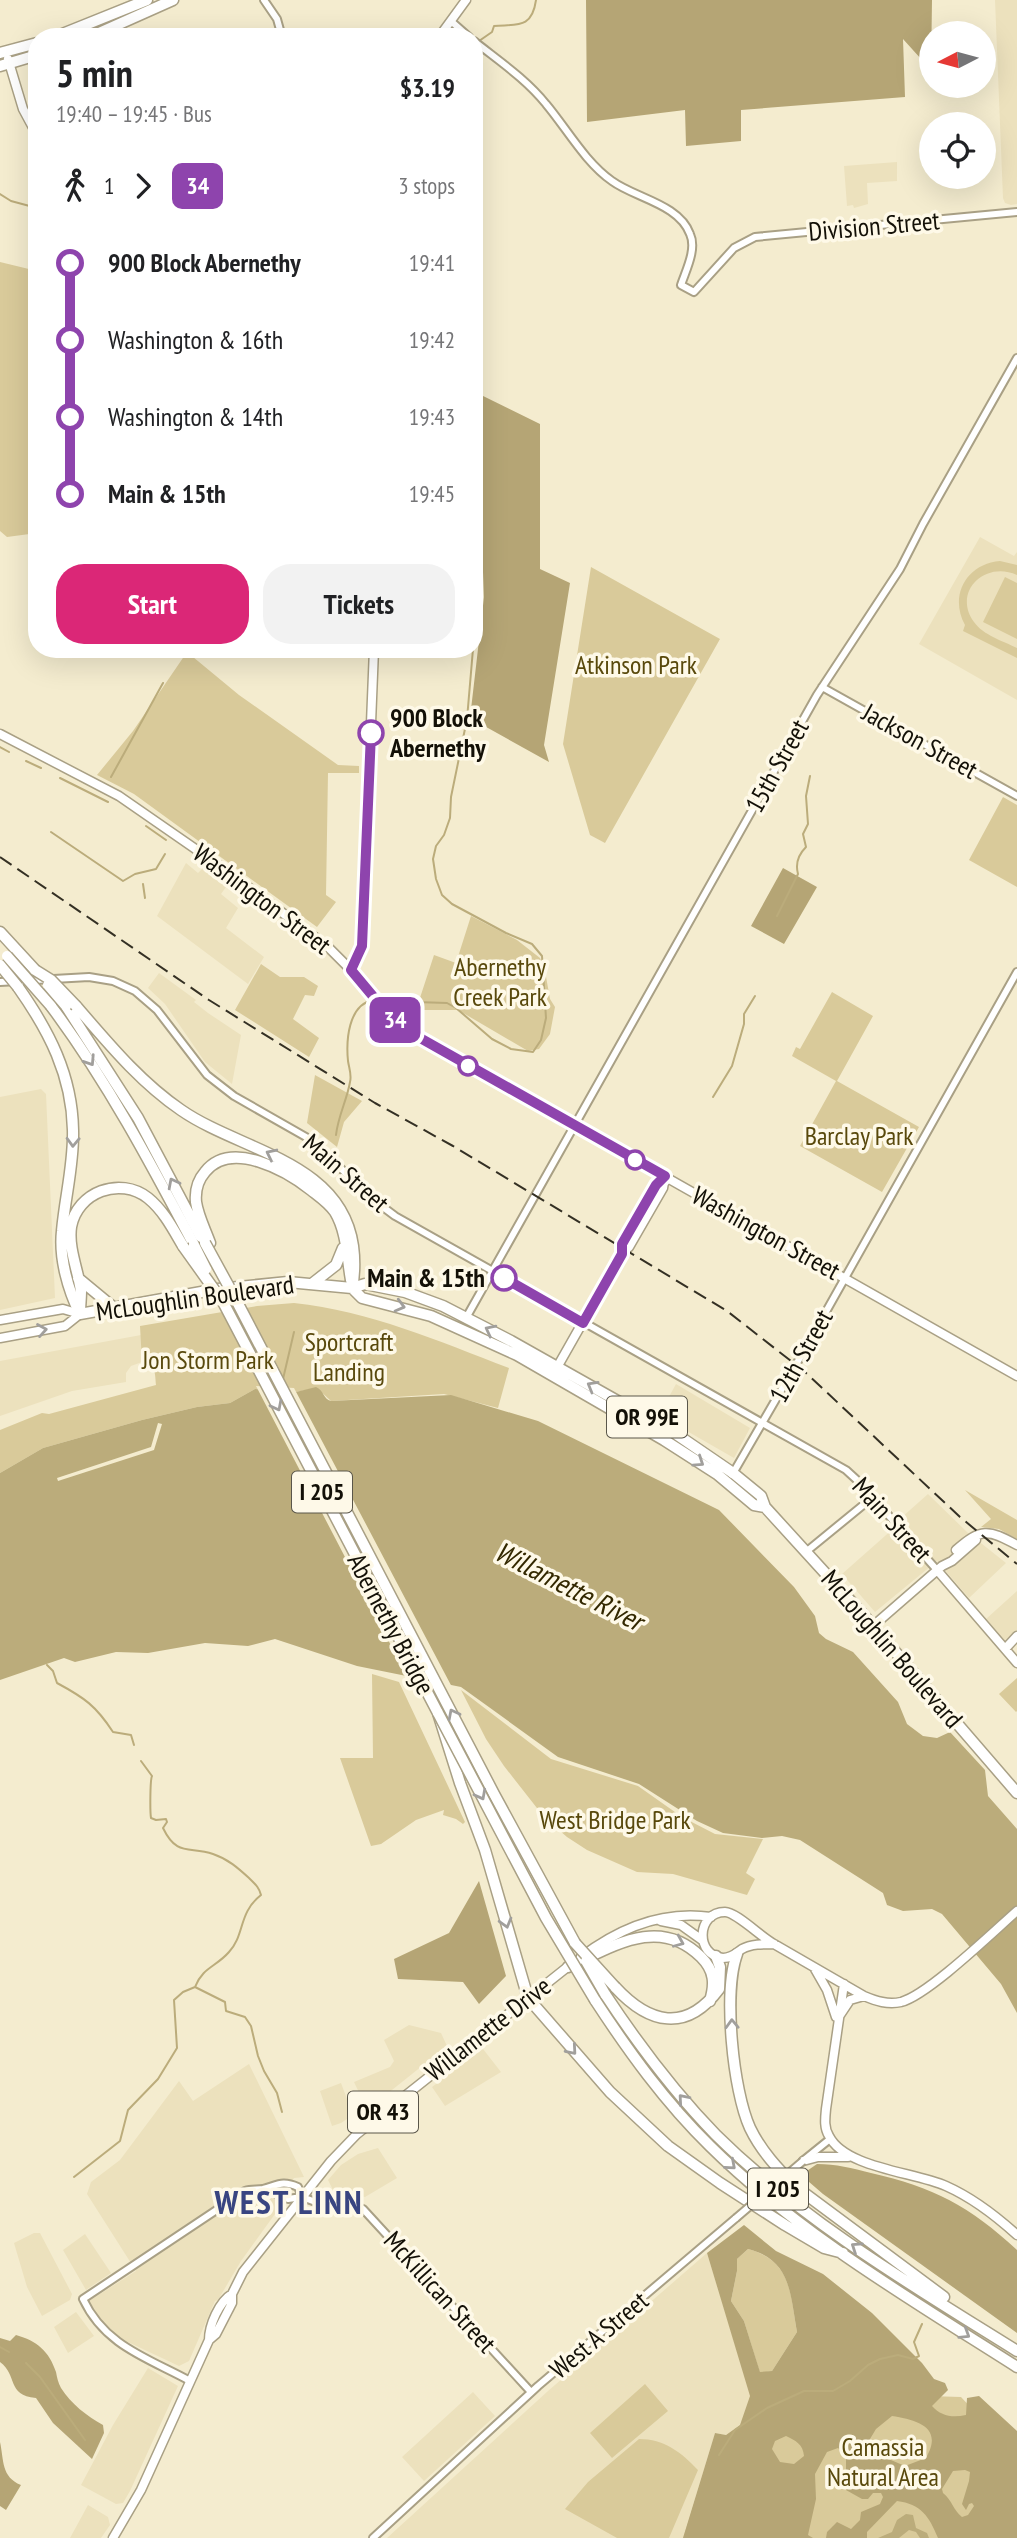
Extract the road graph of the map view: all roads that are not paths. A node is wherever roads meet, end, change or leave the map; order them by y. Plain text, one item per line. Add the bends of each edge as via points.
1 (146, 0) edge
2 (173, 0) edge
3 (264, 0) edge
4 (466, 0) edge
5 (452, 22) junction
6 (77, 28) edge
7 (110, 28) edge
8 (280, 28) edge
9 (447, 28) edge
10 (459, 28) edge
11 (28, 46) edge
12 (483, 48) edge
13 (3, 53) edge
14 (28, 58) edge
15 (5, 65) edge
16 (28, 118) edge
17 (1017, 212) edge
18 (1017, 358) edge
19 (374, 658) edge
20 (822, 687) junction
21 (0, 734) edge
22 (1017, 796) edge
23 (0, 932) edge
24 (3, 953) edge
25 (0, 965) edge
26 (351, 970) junction
27 (1017, 972) edge
28 (0, 982) edge
29 (71, 1006) junction
30 (575, 1126) junction
31 (665, 1176) junction
32 (344, 1240) junction
33 (198, 1244) junction
34 (493, 1271) junction
35 (78, 1278) junction
36 (845, 1278) junction
37 (313, 1283) junction
38 (352, 1288) junction
39 (113, 1307) junction
40 (79, 1314) junction
41 (466, 1318) junction
42 (0, 1320) edge
43 (583, 1323) junction
44 (0, 1338) edge
45 (555, 1371) junction
46 (1017, 1376) edge
47 (763, 1423) junction
48 (730, 1477) junction
49 (873, 1497) junction
50 (1017, 1545) edge
51 (807, 1551) junction
52 (937, 1570) junction
53 (873, 1626) junction
54 (1017, 1636) edge
55 (1005, 1649) junction
56 (1017, 1663) edge
57 (438, 1713) junction
58 (1017, 1793) edge
59 (1017, 1911) edge
60 (710, 1917) junction
61 (658, 1920) junction
62 (743, 1922) junction
63 (702, 1940) junction
64 (575, 1943) junction
65 (774, 1944) junction
66 (740, 1951) junction
67 (716, 1956) junction
68 (568, 1967) junction
69 (814, 1968) junction
70 (844, 1984) junction
71 (864, 1996) junction
72 (528, 1998) junction
73 (710, 2001) junction
74 (837, 2020) junction
75 (830, 2139) junction
76 (851, 2157) junction
77 (803, 2161) junction
78 (264, 2189) junction
79 (302, 2197) junction
80 (1017, 2235) edge
81 (843, 2253) junction
82 (995, 2337) junction
83 (1017, 2351) edge
84 (1017, 2367) edge
85 (190, 2381) junction
86 (531, 2392) junction
87 (114, 2538) edge
88 (373, 2538) edge

1 - 6 highway
2 - 7 highway
3 - 8 street
4 - 5 main road
5 - 9 main road
5 - 10 street
11 - 13 highway
12 - 17 street, Division Street via 524,80 605,176 685,225 692,245 681,285 694,292 734,248 761,236
13 - 15 main road
14 - 15 highway
15 - 16 main road
18 - 20 street, 15th Street via 900,569
19 - 26 main road via 362,946
20 - 22 street, Jackson Street
20 - 30 street, 15th Street
21 - 26 main road, Washington Street via 133,804 306,930
23 - 29 highway, I 205, bridge
24 -> 33 highway, I 205, bridge via 51,1006 109,1091
25 -> 40 highway, bridge via 31,1006 58,1055 70,1098 73,1154 61,1240 70,1294
26 - 30 main road, Washington Street via 387,1013 408,1030
27 - 36 street, 12th Street
28 - 34 street, Main Street via 89,977 135,991 158,1010 197,1065 219,1085 305,1135 380,1206
33 -> 29 highway, I 205 via 138,1118
38 -> 29 highway via 356,1269 351,1234 331,1196 274,1155 202,1123 163,1098
30 - 31 main road, Washington Street
30 - 34 street, 15th Street
31 - 36 main road, Washington Street
31 - 43 main road via 622,1244 622,1254
32 - 33 highway via 332,1208 296,1178 266,1164 234,1158 216,1162 198,1184
32 - 37 highway via 336,1265
32 - 38 highway
33 - 35 highway via 148,1198 123,1188 102,1191 81,1205 72,1224
33 -> 57 highway, Abernethy Bridge / I 205, bridge via 223,1302
64 -> 33 highway, Abernethy Bridge / I 205, bridge via 234,1296
34 - 41 street, 15th Street
34 - 43 street, Main Street
35 - 39 highway
35 - 40 highway
36 - 46 main road, Washington Street
36 - 47 street, 12th Street
37 - 38 highway, McLoughlin Boulevard / OR 99E
37 - 39 highway, McLoughlin Boulevard / OR 99E via 247,1286
38 - 41 highway, McLoughlin Boulevard / OR 99E via 365,1284 392,1288
38 -> 45 highway, McLoughlin Boulevard / OR 99E via 362,1298 459,1327
39 - 40 highway, McLoughlin Boulevard / OR 99E
40 - 42 main road, McLoughlin Boulevard / OR 99E via 63,1309
44 -> 40 main road, McLoughlin Boulevard / OR 99E via 65,1326
45 -> 41 highway, McLoughlin Boulevard / OR 99E
43 - 45 main road
43 - 47 street, Main Street
45 - 48 highway, McLoughlin Boulevard / OR 99E via 676,1434
47 - 48 street, 12th Street
47 - 49 street, Main Street via 846,1470
48 - 51 highway, McLoughlin Boulevard / OR 99E via 761,1496 765,1507
49 - 51 street
49 - 52 street, Main Street
50 - 52 main road via 992,1532 978,1535
51 - 53 highway, McLoughlin Boulevard / OR 99E
52 - 53 main road
52 - 55 main road, Main Street
53 - 58 highway, McLoughlin Boulevard / OR 99E
54 - 55 main road
55 - 56 main road, Main Street
57 -> 72 highway, bridge via 491,1868
57 -> 81 highway, Abernethy Bridge / I 205, bridge via 546,1917 594,2000 645,2072 708,2144 776,2204
59 - 71 main road, OR 43 via 908,2000 880,2002
60 - 61 main road, Willamette Drive / OR 43 via 675,1915
60 - 62 main road, OR 43 via 724,1912
60 - 63 main road
61 - 63 main road via 681,1925
61 - 68 main road, Willamette Drive / OR 43 via 615,1934
62 - 65 main road, OR 43
62 - 66 main road via 747,1935
63 - 67 main road
64 - 73 highway, bridge via 640,2010 674,2019 691,2015
82 -> 64 highway, Abernethy Bridge / I 205, bridge via 850,2244 736,2154 667,2081
65 - 66 main road
65 - 69 main road, OR 43
66 - 67 main road
82 -> 66 highway via 803,2192 777,2168 757,2140 737,2089 732,1971
67 - 73 highway via 722,1980
68 - 72 main road, Willamette Drive / OR 43
68 -> 73 highway via 630,1939 670,1938 692,1948 711,1970 714,1989
69 - 70 main road, OR 43
69 - 74 main road
70 - 71 main road, OR 43
70 - 74 main road
71 - 74 main road via 850,2000
72 - 79 main road, Willamette Drive / OR 43 via 368,2124
72 -> 81 highway via 610,2092 668,2146 785,2225 824,2248
74 - 75 main road via 825,2124
75 - 76 main road
75 - 77 street, West A Street
76 - 77 main road
76 - 80 main road via 948,2187 985,2208
77 - 86 street, West A Street, bridge
78 - 79 street, McKillican Street via 288,2199
78 - 79 street via 272,2184 292,2184
78 - 85 street via 239,2194 83,2299 107,2335
79 - 85 main road, Willamette Drive / OR 43 via 243,2272 232,2303
79 - 86 street, McKillican Street via 318,2203 344,2201 363,2209
81 -> 84 highway, I 205
82 - 83 highway, I 205
85 - 87 main road, Willamette Drive / OR 43 via 138,2497
86 - 88 street, West A Street

